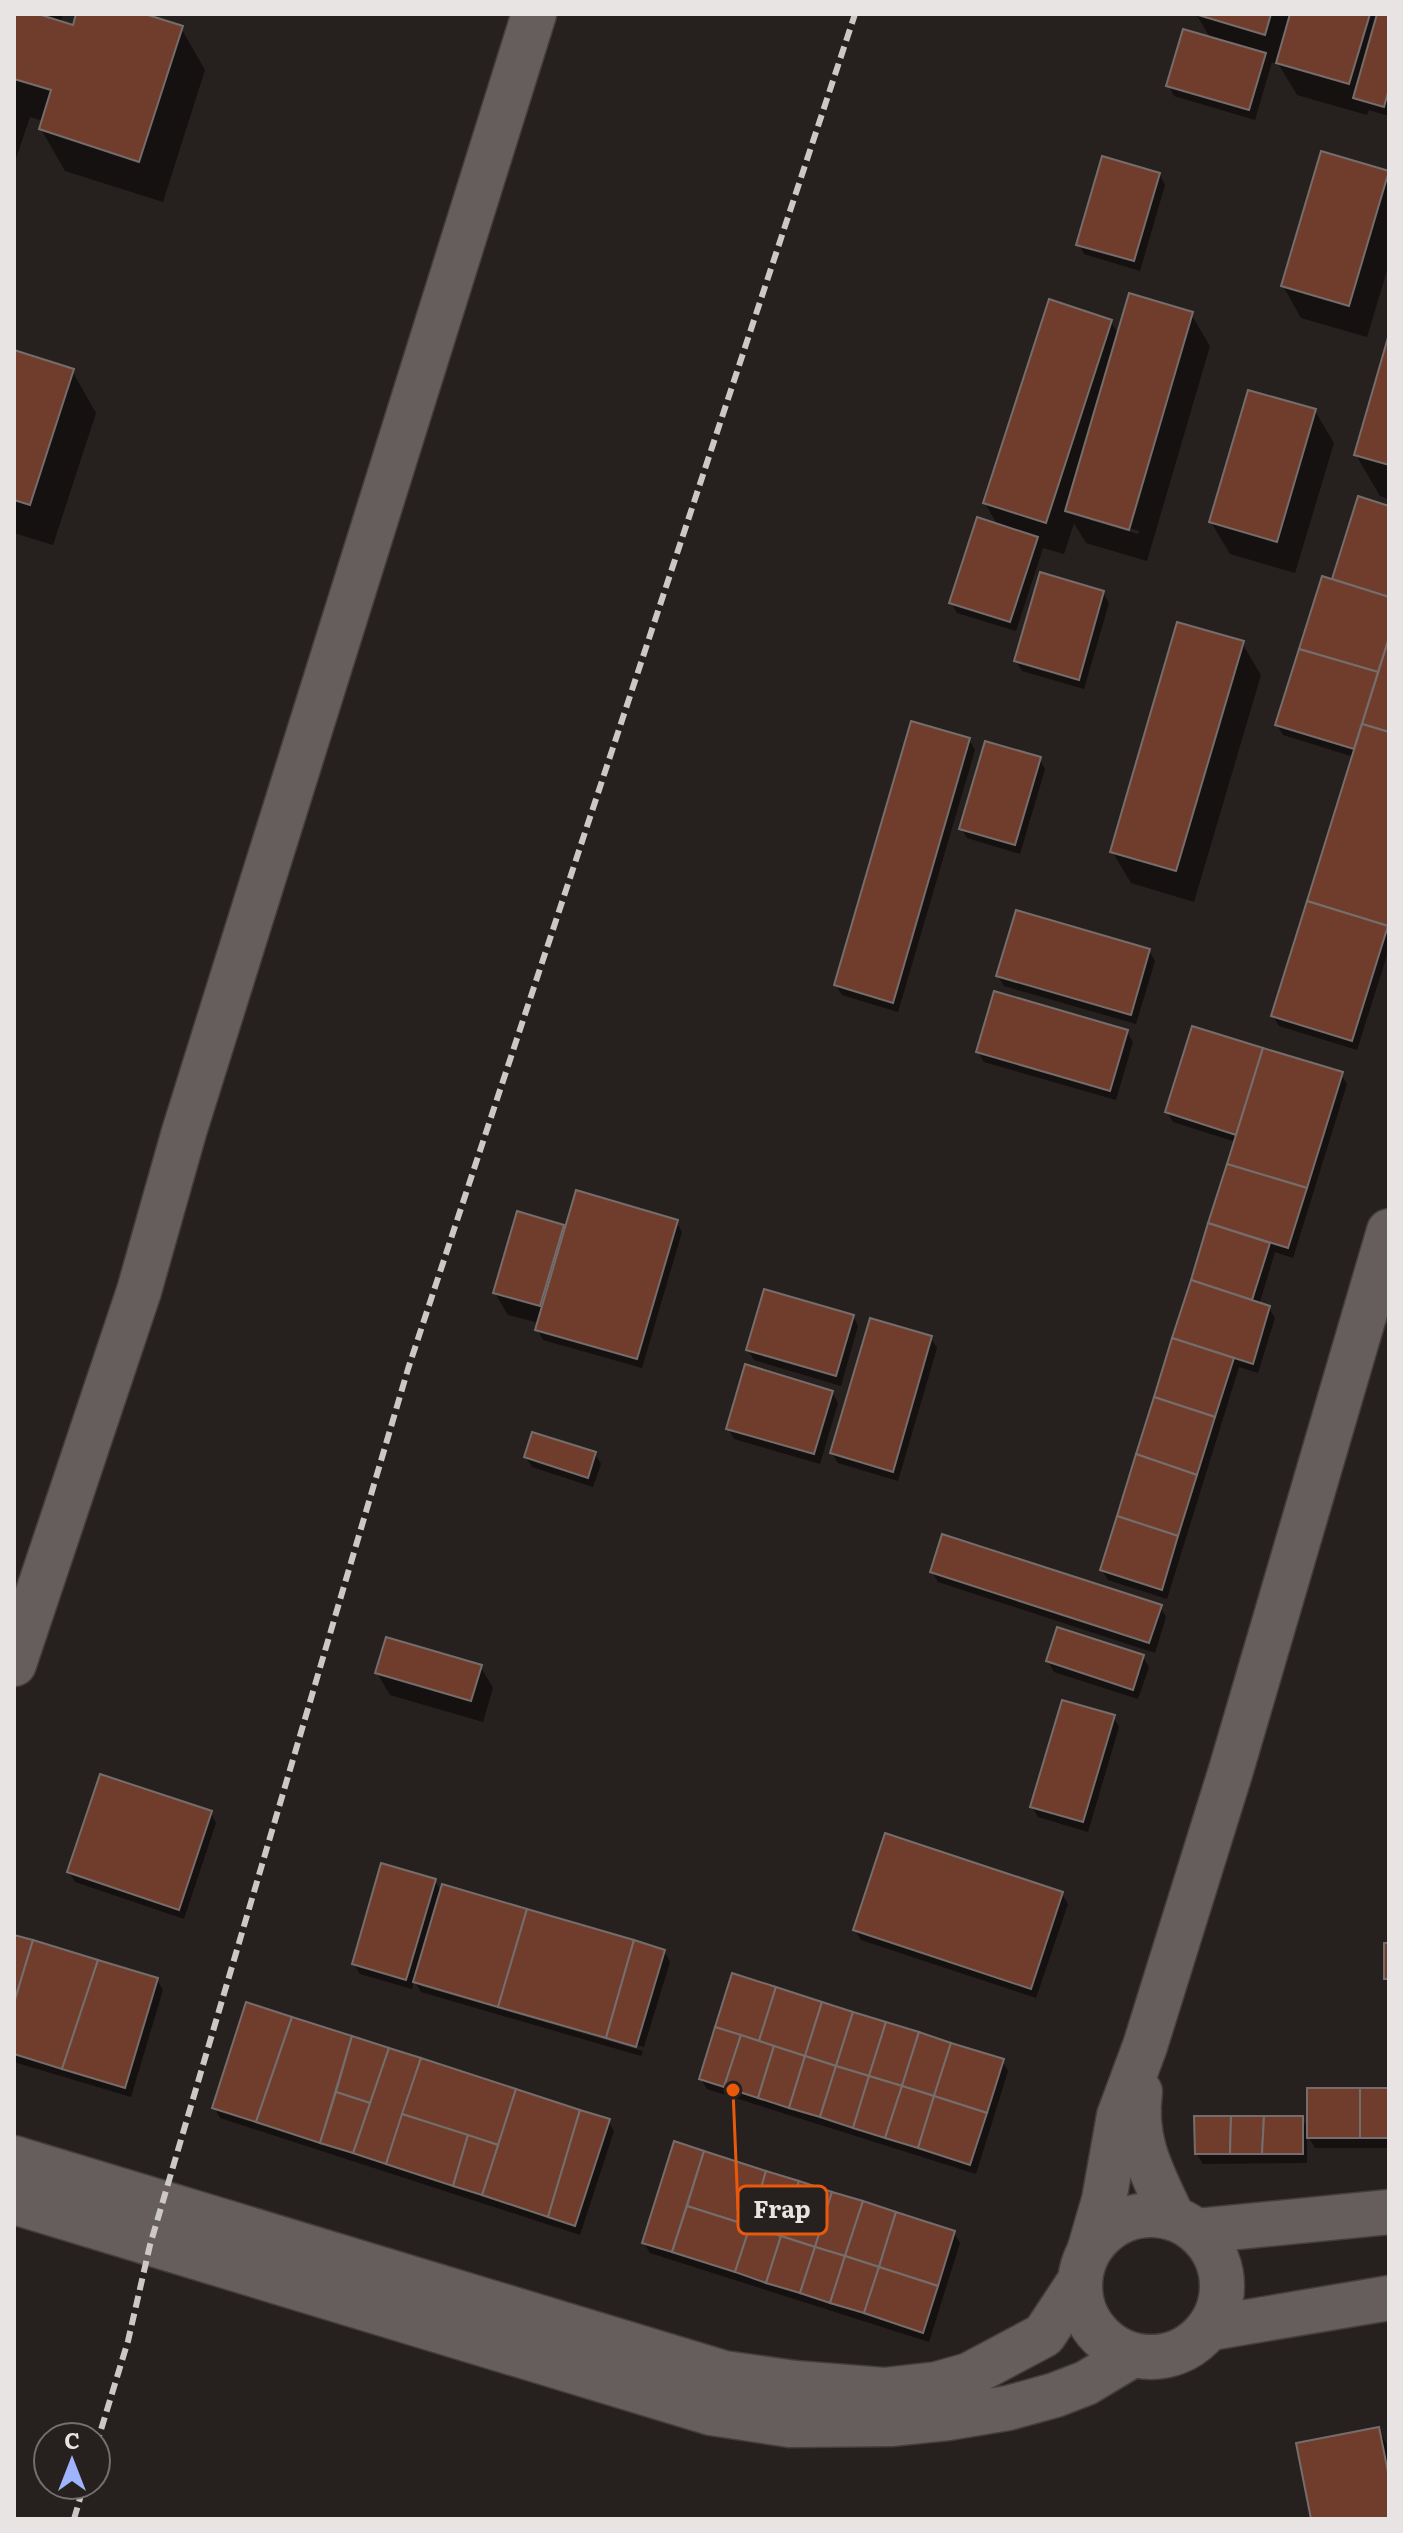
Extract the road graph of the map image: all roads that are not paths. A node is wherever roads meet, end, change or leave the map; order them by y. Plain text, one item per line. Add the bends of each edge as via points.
1 (534, 14) edge
2 (1389, 1231) edge
3 (14, 1664) edge
4 (1145, 2046) junction
5 (14, 2158) edge
6 (14, 2202) edge
7 (1389, 2212) edge
8 (1185, 2224) junction
9 (1084, 2265) junction
10 (339, 2280) junction
11 (1389, 2298) edge
12 (1211, 2328) junction
13 (1131, 2356) junction
14 (717, 2393) junction

1 - 3 street via 139,1291
2 - 4 street
4 - 8 street via 1139,2139
4 - 9 street via 1119,2116 1104,2200
5 - 10 street
6 - 10 street
7 - 8 street
8 - 9 street via 1147,2215 1125,2219 1105,2231
8 - 12 street via 1214,2251 1223,2277 1222,2303
9 - 13 street via 1084,2313 1102,2340
9 - 14 street via 1044,2335 969,2375 884,2390 795,2383
10 - 14 street
11 - 12 street
12 - 13 street via 1189,2348 1160,2358
13 - 14 street via 1055,2395 1008,2408 890,2424 790,2425

